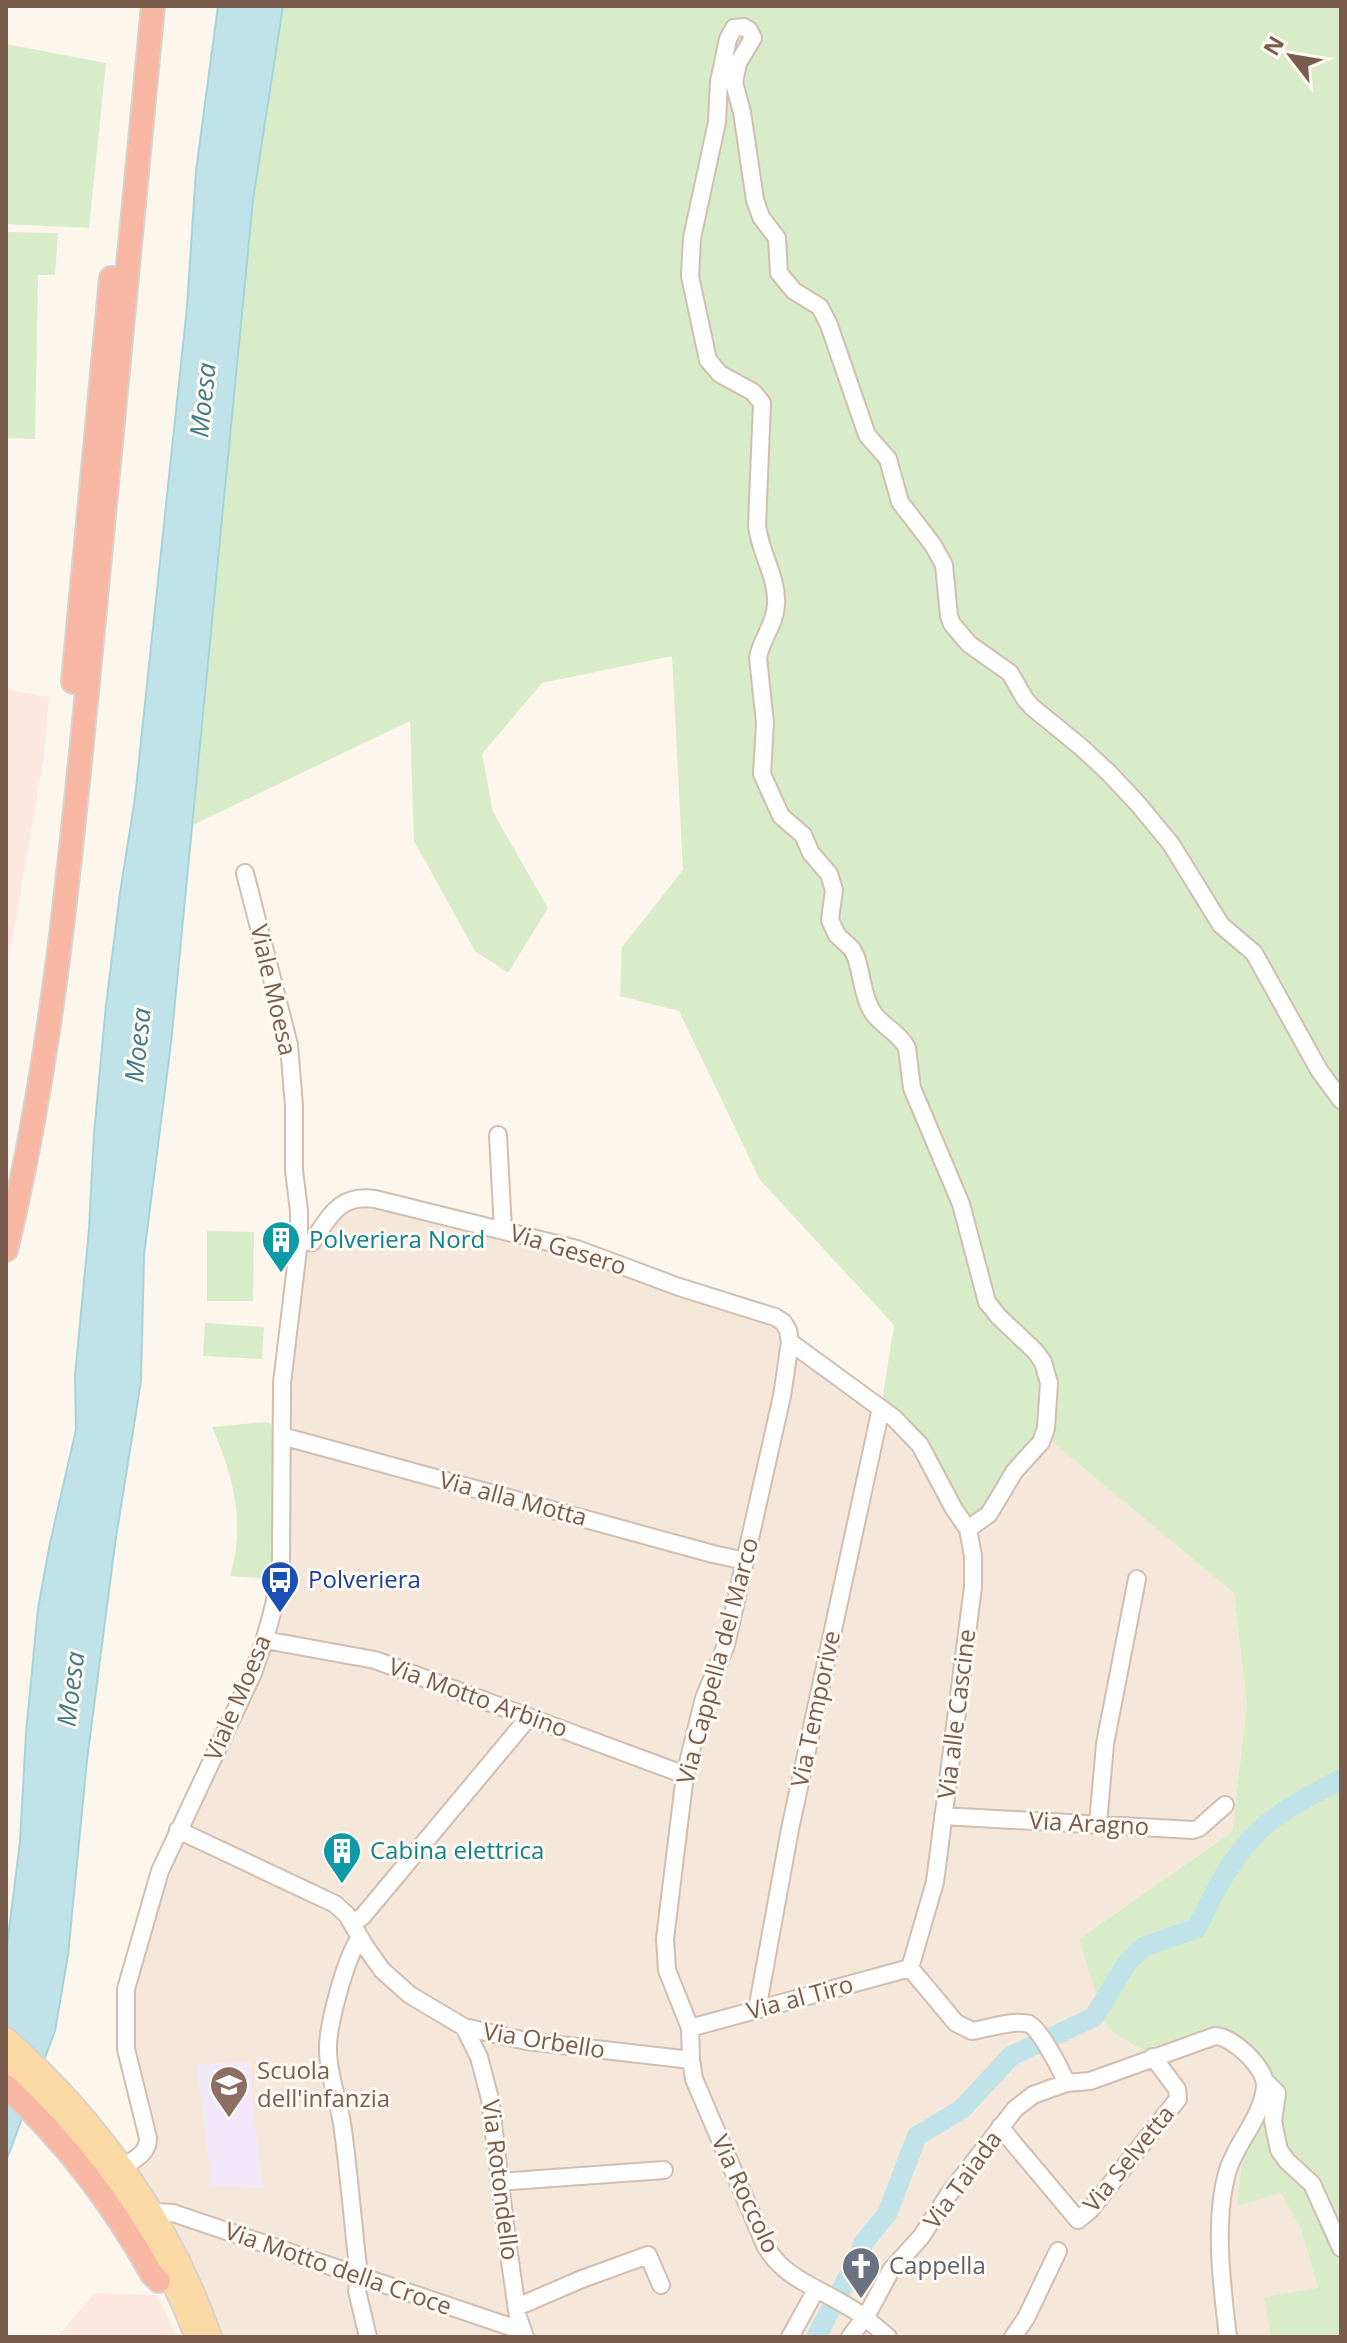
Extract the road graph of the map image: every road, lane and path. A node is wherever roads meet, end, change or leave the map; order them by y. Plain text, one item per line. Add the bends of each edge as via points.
1 (138, 6) edge
2 (153, 6) edge
3 (245, 873) dead end
4 (1341, 1100) edge
5 (498, 1135) dead end
6 (6, 1183) edge
7 (503, 1230) junction
8 (299, 1241) junction
9 (6, 1250) edge
10 (790, 1342) junction
11 (881, 1408) junction
12 (282, 1436) junction
13 (968, 1529) junction
14 (745, 1561) junction
15 (1137, 1579) dead end
16 (265, 1640) junction
17 (529, 1717) junction
18 (685, 1775) junction
19 (1225, 1805) dead end
20 (943, 1816) junction
21 (1098, 1824) junction
22 (178, 1830) junction
23 (357, 1931) junction
24 (910, 1968) junction
25 (757, 2010) junction
26 (464, 2027) junction
27 (690, 2028) junction
28 (6, 2038) edge
29 (1153, 2057) junction
30 (6, 2059) edge
31 (692, 2067) junction
32 (1260, 2074) junction
33 (6, 2076) edge
34 (1066, 2083) junction
35 (6, 2086) edge
36 (1000, 2127) junction
37 (77, 2138) junction
38 (124, 2167) junction
39 (664, 2170) dead end
40 (499, 2182) junction
41 (153, 2212) junction
42 (1341, 2248) edge
43 (1058, 2251) dead end
44 (359, 2276) junction
45 (159, 2281) joint
46 (661, 2285) dead end
47 (819, 2291) junction
48 (517, 2307) junction
49 (864, 2318) junction
50 (524, 2334) edge
51 (186, 2337) edge
52 (196, 2337) edge
53 (211, 2337) edge
54 (368, 2337) edge
55 (790, 2337) edge
56 (850, 2337) edge
57 (872, 2337) edge
58 (888, 2337) edge
59 (1013, 2337) edge
60 (1228, 2337) edge

1 - 6 highway via 68,735 32,1039
2 - 9 highway via 61,928 36,1106
3 - 8 street, Viale Moesa via 289,1045
4 - 13 street via 1254,953 1221,925 1171,844 1081,747 1032,707 1010,673 969,644 952,624 944,565 900,502 888,459 867,435 829,325 820,307 794,291 779,273 777,238 755,200 734,83 738,63 753,38 744,27 734,28 719,82 690,276 708,360 762,403 758,535 776,601 758,658 765,723 762,774 781,816 803,835 833,882 830,920 856,957 871,1009 907,1048 912,1088 964,1212 987,1302 1035,1351 1049,1383 1041,1442 1014,1472 989,1514
5 - 7 street
7 - 8 street, Via Gesero via 360,1197 337,1209 312,1242
7 - 10 street, Via Gesero via 577,1249 775,1317 788,1330
8 - 12 street, Viale Moesa via 282,1383
10 - 11 street, Via alle Cascine
10 - 14 street, Via Cappella del Marco
11 - 13 street, Via alle Cascine via 920,1445
11 - 25 street, Via Temporive via 790,1829
12 - 14 street, Via alla Motta
12 - 16 street, Viale Moesa via 281,1564
13 - 20 street, Via alle Cascine via 973,1587
14 - 18 street, Via Cappella del Marco via 726,1645 704,1698
15 - 21 street via 1105,1744
16 - 17 street, Via Motto Arbino via 375,1660
16 - 22 street, Viale Moesa
17 - 18 street, Via Motto Arbino
17 - 23 street via 363,1916
18 - 27 street, Via Cappella del Marco via 665,1949 670,1979
19 - 21 street, Via Aragno via 1193,1830
20 - 21 street, Via Aragno
20 - 24 street, Via alle Cascine via 935,1882
22 - 23 street, Via Orbello via 324,1897 342,1909
22 - 38 street, Viale Moesa via 160,1871 126,1989 126,2049 148,2146
23 - 26 street, Via Orbello via 382,1970 410,1995
23 - 44 street via 328,2053
24 - 25 street, Via al Tiro
24 - 34 street via 965,2029 1019,2022 1033,2026
25 - 27 street, Via al Tiro
26 - 31 street, Via Orbello
26 - 40 street, Via Rotondello via 487,2084
27 - 31 street, Via Cappella del Marco
28 - 37 main road via 42,2072
29 - 32 street, Via Taiada via 1220,2036 1234,2041
29 - 34 street, Via Taiada via 1090,2081
29 - 36 street, Via Selvetta via 1177,2089 1178,2099 1078,2220
30 - 37 main road
31 - 47 street, Via Roccolo via 766,2247 784,2270
32 - 42 street via 1277,2093 1273,2121 1279,2150 1312,2184
32 - 60 street via 1259,2105 1224,2184 1221,2255
33 - 37 main road
34 - 36 street, Via Taiada via 1027,2098
35 - 37 highway via 32,2111
36 - 49 street, Via Taiada via 891,2270
37 - 38 main road
37 - 45 highway via 103,2195
37 - 52 main road via 113,2180 149,2236
38 - 41 main road
39 - 40 street
40 - 48 street, Via Rotondello
41 - 44 street, Via Motto della Croce via 173,2213
41 - 53 main road
43 - 59 street
44 - 50 street, Via Motto della Croce
44 - 54 street via 357,2291
45 - 51 main road
46 - 48 street via 648,2255
47 - 49 street, Via Roccolo
47 - 55 street
48 - 50 street, Via Rotondello
49 - 56 street, Via Taiada
49 - 57 street
49 - 58 street, Via Roccolo

